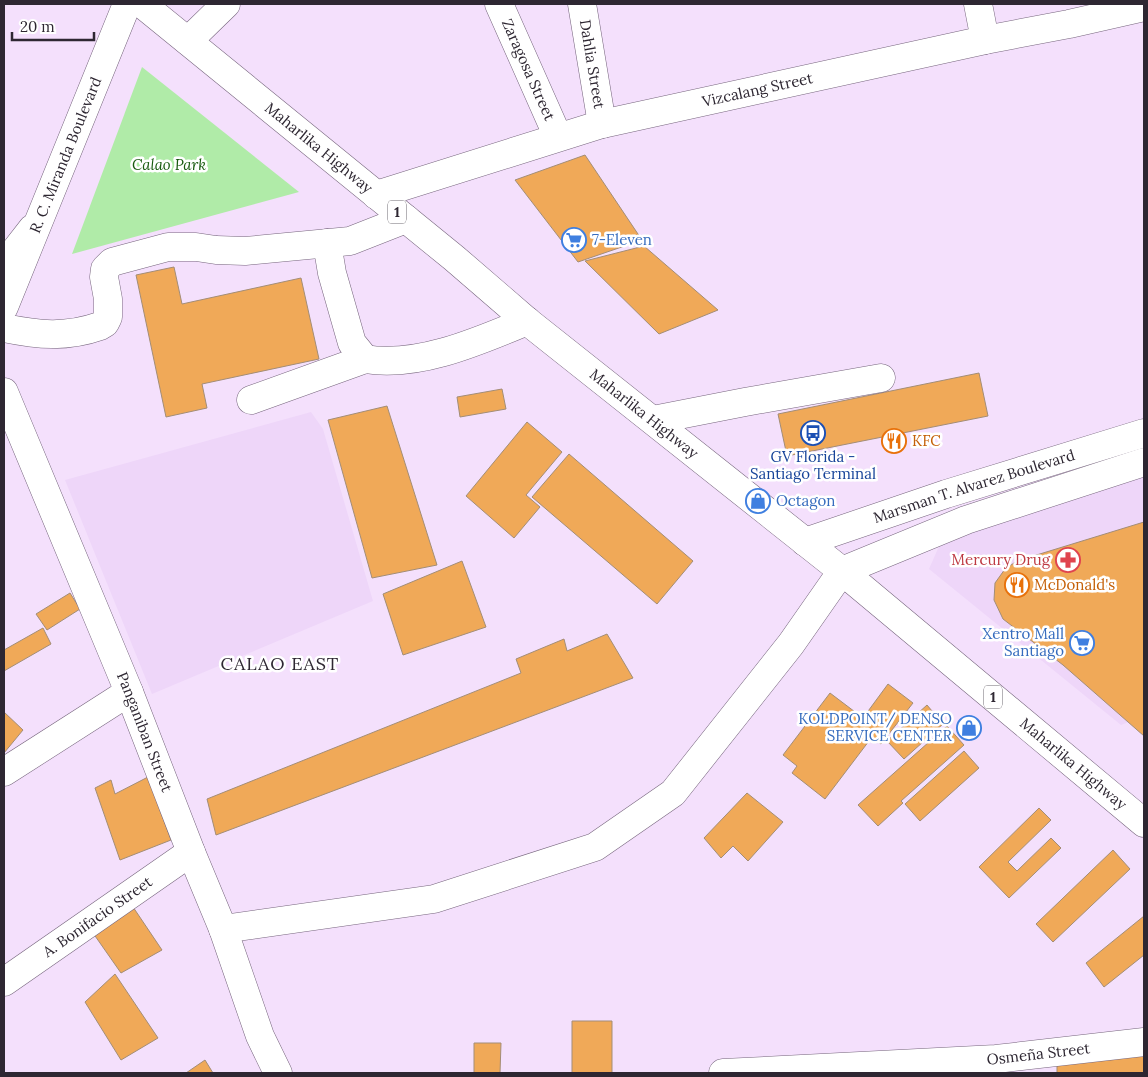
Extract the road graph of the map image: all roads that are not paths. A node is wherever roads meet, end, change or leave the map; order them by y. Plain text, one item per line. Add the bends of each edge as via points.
1 (127, 4) edge
2 (142, 4) edge
3 (226, 4) edge
4 (499, 4) edge
5 (582, 4) edge
6 (978, 4) edge
7 (1144, 7) edge
8 (985, 40) junction
9 (188, 41) junction
10 (602, 124) junction
11 (558, 136) junction
12 (376, 195) junction
13 (406, 219) junction
14 (37, 223) junction
15 (327, 244) junction
16 (4, 265) edge
17 (4, 307) edge
18 (527, 321) junction
19 (4, 328) edge
20 (365, 359) junction
21 (881, 378) dead end
22 (4, 392) edge
23 (251, 400) dead end
24 (653, 420) junction
25 (1144, 433) edge
26 (1144, 462) edge
27 (805, 542) junction
28 (842, 571) junction
29 (129, 692) junction
30 (4, 772) edge
31 (1144, 823) edge
32 (191, 852) junction
33 (223, 929) junction
34 (4, 982) edge
35 (1144, 1042) edge
36 (997, 1066) edge
37 (278, 1073) edge
38 (723, 1073) edge

1 - 14 street, R. C. Miranda Boulevard
2 - 9 street, Maharlika Highway / 1
3 - 9 street
4 - 11 street, Zaragosa Street
5 - 10 street, Dahlia Street
6 - 8 street
7 - 8 street, Vizcalang Street
8 - 10 street, Vizcalang Street
9 - 12 street, Maharlika Highway / 1
10 - 11 street, Vizcalang Street
11 - 12 street, Vizcalang Street
12 - 13 street, Maharlika Highway / 1
13 - 15 street via 350,241
13 - 18 street, Maharlika Highway / 1
14 - 16 street
14 - 17 street, R. C. Miranda Boulevard
15 - 19 street via 245,251 168,247 112,262 105,269 108,317 100,326 50,335
15 - 20 street via 352,343
18 - 20 street via 473,344 436,353 383,362
18 - 24 street, Maharlika Highway / 1
20 - 23 street
21 - 24 street
22 - 29 street, Panganiban Street
24 - 27 street, Maharlika Highway / 1
25 - 27 street, Marsman T. Alvarez Boulevard via 946,494
26 - 28 street, Marsman T. Alvarez Boulevard via 966,520
27 - 28 street, Maharlika Highway / 1
28 - 31 street, Maharlika Highway / 1
28 - 33 street via 791,644 673,793 596,847 434,900
29 - 30 street
29 - 32 street, Panganiban Street
32 - 33 street, Panganiban Street
32 - 34 street, A. Bonifacio Street
33 - 37 street, Panganiban Street via 260,1036
35 - 36 street, Osmeña Street
36 - 38 street, Osmeña Street

